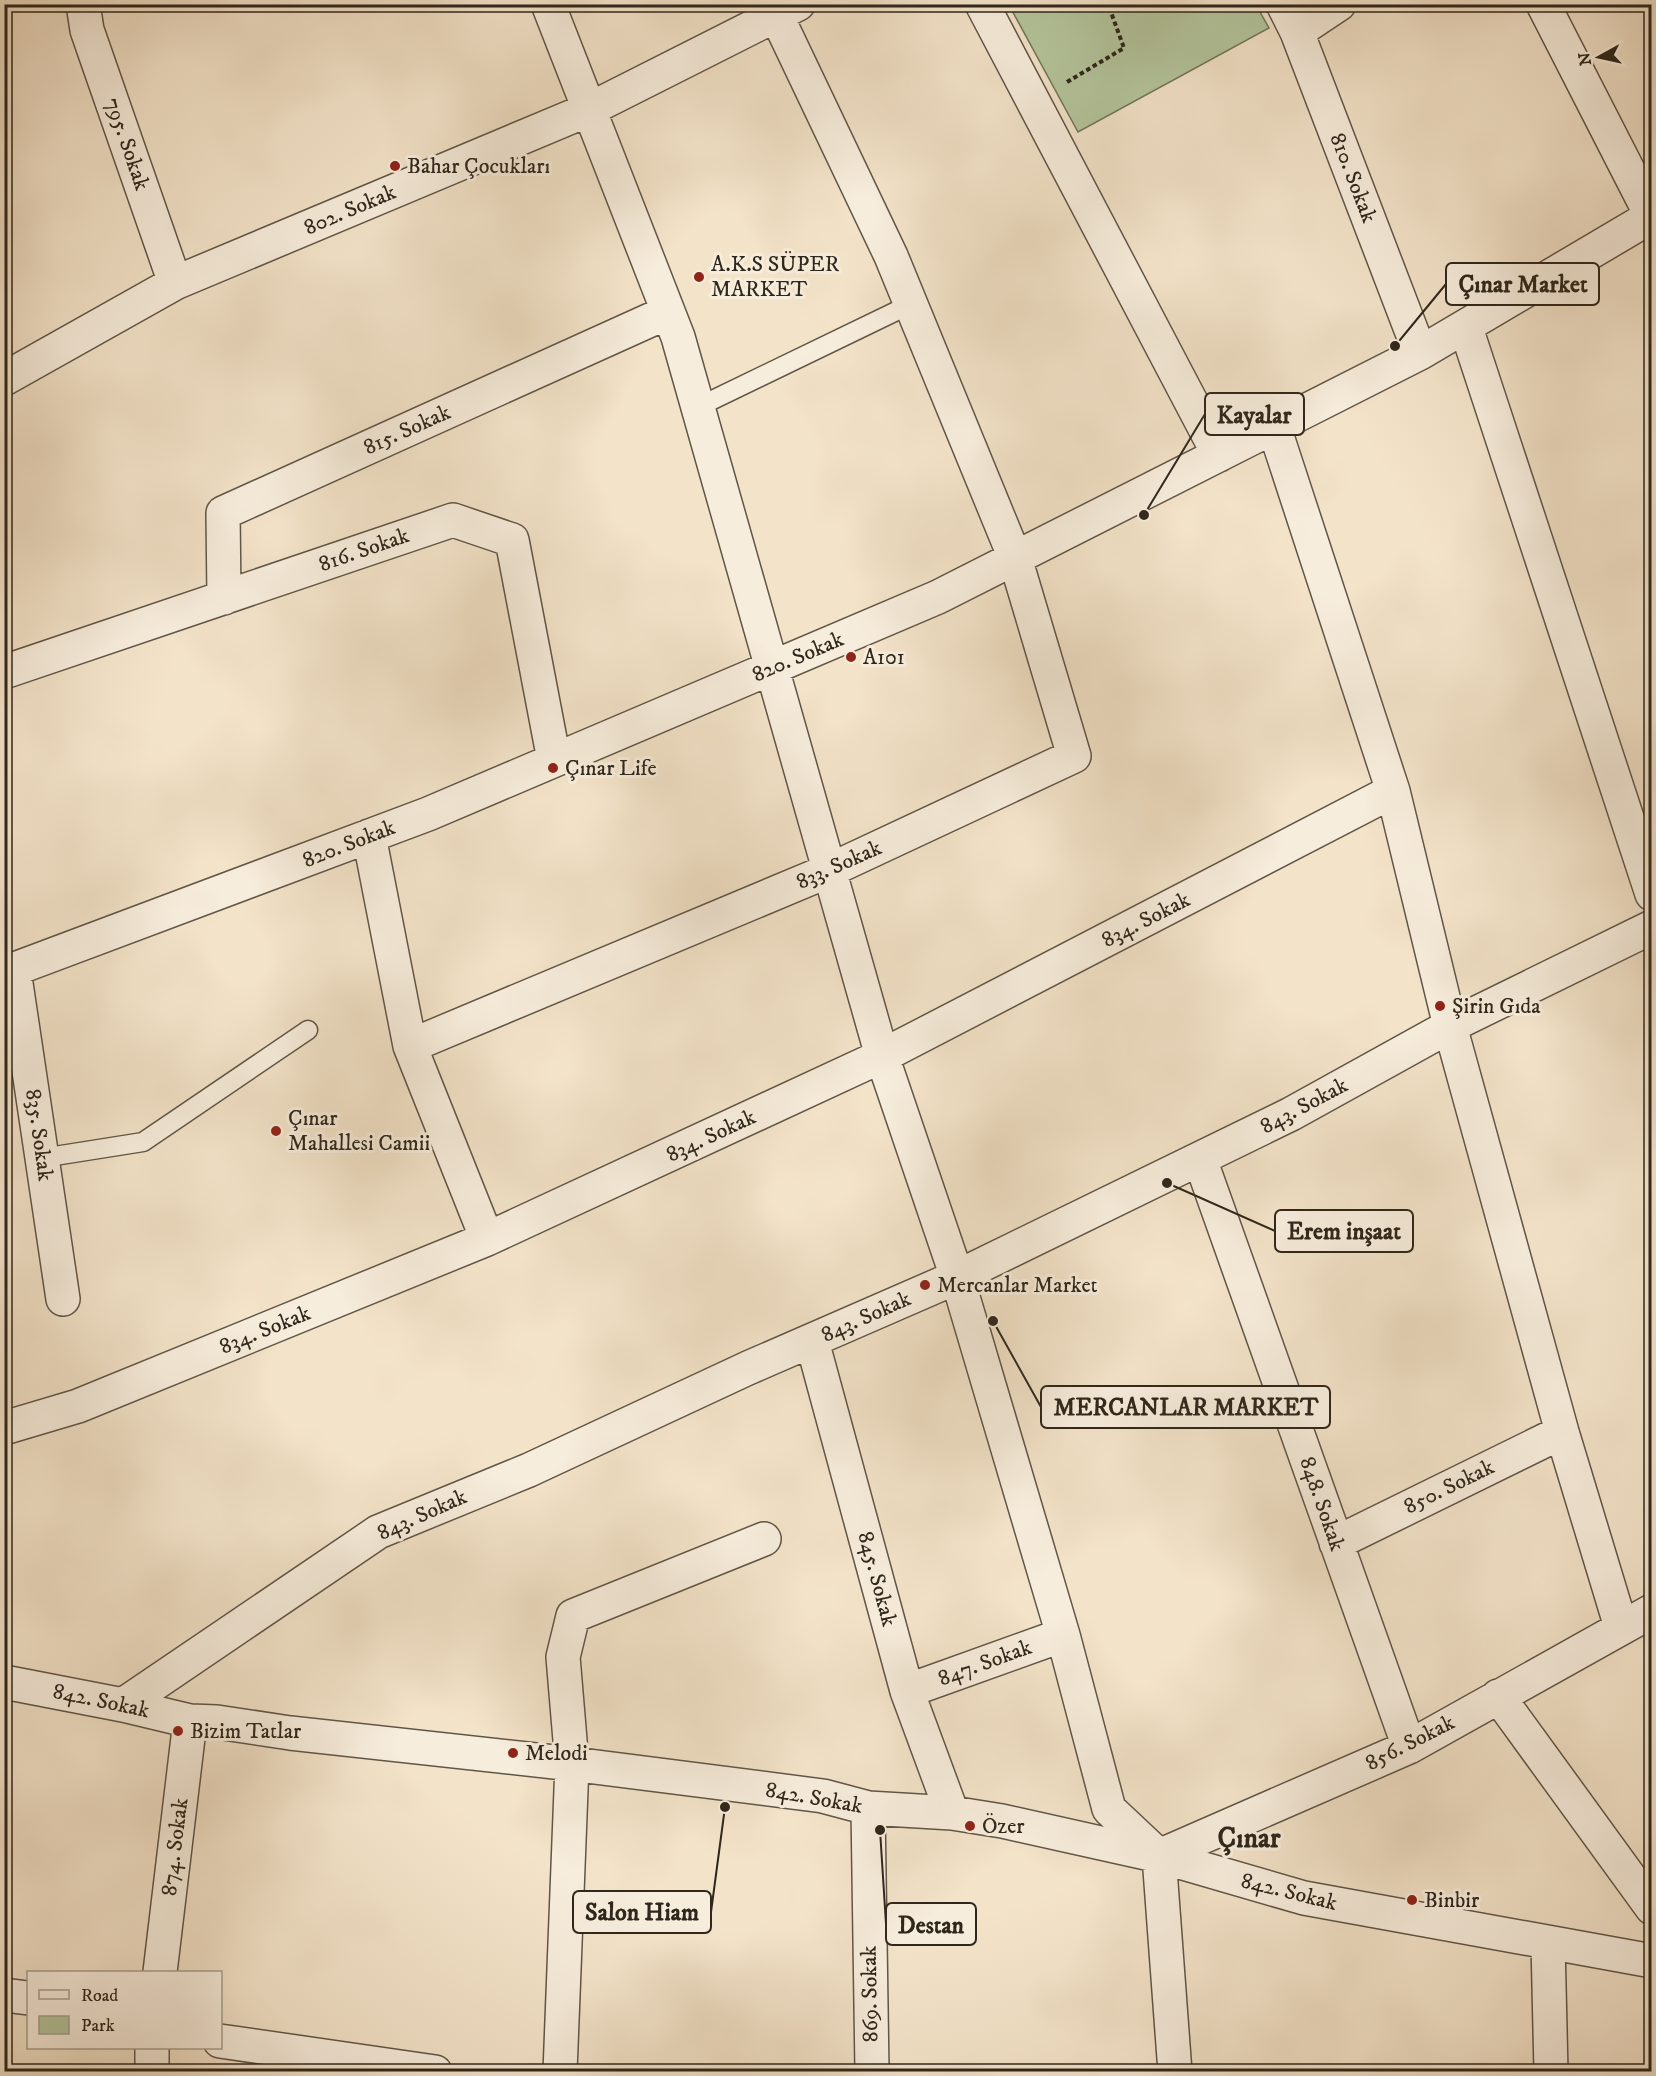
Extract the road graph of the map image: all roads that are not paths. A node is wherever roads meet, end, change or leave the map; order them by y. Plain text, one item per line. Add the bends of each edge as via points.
1 (83, 4) edge
2 (548, 4) edge
3 (982, 4) edge
4 (1338, 4) edge
5 (1543, 4) edge
6 (782, 9) edge
7 (1290, 18) edge
8 (590, 109) junction
9 (1651, 216) edge
10 (175, 283) junction
11 (911, 304) junction
12 (668, 312) junction
13 (1466, 328) junction
14 (1420, 353) junction
15 (4, 379) edge
16 (698, 407) junction
17 (1274, 427) junction
18 (1219, 455) junction
19 (1015, 558) junction
20 (224, 598) junction
21 (772, 667) junction
22 (4, 672) edge
23 (554, 760) junction
24 (1393, 791) junction
25 (369, 836) junction
26 (828, 871) junction
27 (1652, 894) edge
28 (1652, 927) edge
29 (9, 972) edge
30 (1449, 1026) junction
31 (309, 1030) dead end
32 (410, 1046) junction
33 (882, 1056) junction
34 (42, 1158) junction
35 (1200, 1159) junction
36 (487, 1239) junction
37 (957, 1277) junction
38 (63, 1299) dead end
39 (812, 1341) junction
40 (4, 1428) edge
41 (1562, 1432) junction
42 (764, 1539) dead end
43 (1336, 1543) junction
44 (1652, 1611) edge
45 (1622, 1627) junction
46 (1063, 1635) junction
47 (4, 1682) edge
48 (908, 1691) junction
49 (1498, 1696) junction
50 (123, 1705) junction
51 (190, 1721) junction
52 (1409, 1747) junction
53 (572, 1764) junction
54 (867, 1808) junction
55 (952, 1814) junction
56 (1159, 1856) junction
57 (1652, 1908) edge
58 (1548, 1943) junction
59 (1652, 1961) edge
60 (160, 1971) edge
61 (4, 1995) edge
62 (27, 1998) edge
63 (222, 2041) edge
64 (152, 2049) edge
65 (152, 2072) edge
66 (435, 2072) edge
67 (560, 2072) edge
68 (872, 2072) edge
69 (1175, 2072) edge
70 (1551, 2072) edge

1 - 10 street, 795. Sokak via 87,30
2 - 8 street
3 - 18 street
4 - 7 street
5 - 9 street
6 - 8 street, 802. Sokak
6 - 11 street
7 - 14 street, 810. Sokak
8 - 10 street, 802. Sokak
8 - 12 street
9 - 13 street, 820. Sokak
10 - 15 street, 802. Sokak
11 - 16 lane
11 - 19 street
12 - 16 street
12 - 20 street, 815. Sokak via 224,513
13 - 14 street, 820. Sokak
13 - 27 street
14 - 17 street, 820. Sokak
16 - 21 street
17 - 18 street, 820. Sokak
17 - 24 street
18 - 19 street, 820. Sokak
19 - 21 street, 820. Sokak via 938,597
19 - 26 street, 833. Sokak via 1074,756
20 - 22 street, 816. Sokak
20 - 23 street, 816. Sokak via 453,520 512,540
21 - 23 street, 820. Sokak
21 - 26 street
23 - 25 street, 820. Sokak
24 - 30 street
24 - 33 street, 834. Sokak
25 - 29 street, 820. Sokak
25 - 32 street
26 - 32 street, 833. Sokak
26 - 33 street
28 - 30 street, 843. Sokak
29 - 34 street, 835. Sokak
30 - 35 street, 843. Sokak via 1291,1114
30 - 41 street
31 - 34 lane via 143,1142
32 - 36 street
33 - 36 street, 834. Sokak
33 - 37 street
34 - 38 street, 835. Sokak
35 - 37 street, 843. Sokak
35 - 43 street, 848. Sokak
36 - 40 street, 834. Sokak via 78,1406
37 - 39 street, 843. Sokak
37 - 46 street
39 - 48 street, 845. Sokak
39 - 50 street, 843. Sokak via 529,1470 378,1532
41 - 43 street, 850. Sokak
41 - 45 street
42 - 53 street via 573,1616 562,1657
43 - 52 street, 848. Sokak
44 - 45 street, 856. Sokak
45 - 49 street, 856. Sokak
46 - 48 street, 847. Sokak
46 - 56 street via 1109,1809
47 - 50 street, 842. Sokak
48 - 55 street, 845. Sokak
49 - 52 street, 856. Sokak
49 - 57 street
50 - 51 street, 842. Sokak
51 - 53 street, 842. Sokak
51 - 60 street, 874. Sokak
52 - 56 street, 856. Sokak
53 - 54 street, 842. Sokak via 823,1796
53 - 67 street
54 - 55 street, 842. Sokak
54 - 68 street, 869. Sokak
55 - 56 street, 842. Sokak via 1002,1821
56 - 58 street, 842. Sokak via 1304,1899
56 - 69 street
58 - 59 street, 842. Sokak
58 - 70 street
61 - 62 street
63 - 66 street
64 - 65 street

